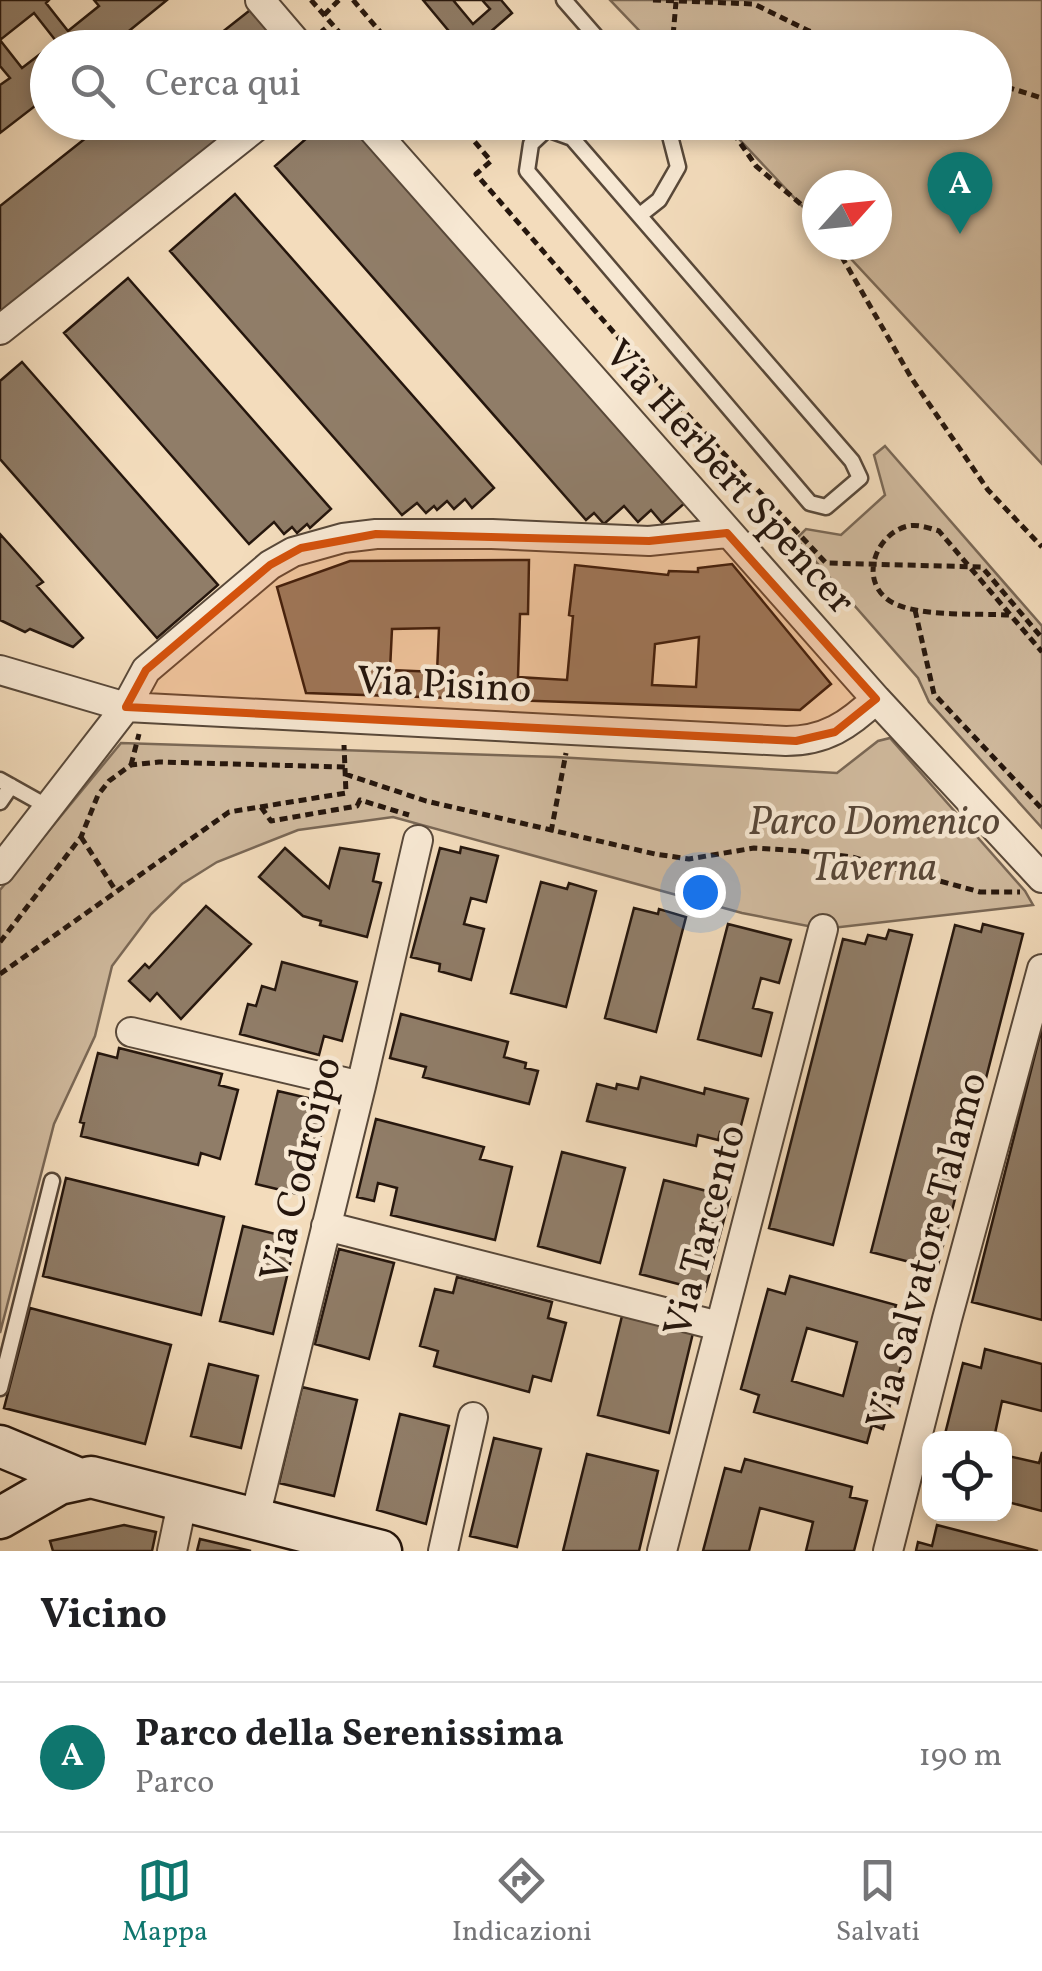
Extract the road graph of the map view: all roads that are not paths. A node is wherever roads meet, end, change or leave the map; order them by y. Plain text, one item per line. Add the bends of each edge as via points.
1 (260, 0) edge
2 (564, 0) edge
3 (286, 30) edge
4 (590, 30) edge
5 (239, 140) edge
6 (382, 140) edge
7 (535, 140) edge
8 (574, 140) edge
9 (671, 140) edge
10 (640, 215) junction
11 (0, 330) edge
12 (727, 533) junction
13 (0, 670) edge
14 (876, 699) junction
15 (126, 706) junction
16 (6, 783) edge
17 (0, 802) edge
18 (50, 808) junction
19 (420, 829) road end
20 (0, 870) edge
21 (1034, 885) edge
22 (823, 928) dead end
23 (1042, 969) edge
24 (131, 1032) dead end
25 (362, 1086) junction
26 (52, 1180) dead end
27 (326, 1226) junction
28 (720, 1326) junction
29 (0, 1388) edge
30 (473, 1417) dead end
31 (0, 1446) edge
32 (76, 1478) junction
33 (183, 1499) junction
34 (254, 1517) junction
35 (0, 1518) edge
36 (172, 1551) edge
37 (381, 1551) edge
38 (443, 1551) edge
39 (662, 1551) edge
40 (888, 1551) edge

1 - 3 street
2 - 4 lane
5 - 11 street
6 - 12 street, Via Herbert Spencer
7 - 10 lane via 527,171 810,503 826,507 860,478 852,461
8 - 10 lane
9 - 10 lane via 678,168 659,200
12 - 14 street, Via Herbert Spencer
12 - 15 street via 649,541 376,534 301,548 270,565 154,662
13 - 15 street, Via Pisino
14 - 15 street, Via Pisino via 835,732 804,740
14 - 21 street, Via Herbert Spencer
15 - 18 street
16 - 17 lane
16 - 18 lane
18 - 20 street
19 - 25 street, Via Codroipo
22 - 28 street, Via Tarcento
23 - 40 street, Via Salvatore Talamo
24 - 25 street
25 - 27 street, Via Codroipo
26 - 29 lane
27 - 28 street
27 - 34 street, Via Codroipo
28 - 39 street, Via Tarcento
30 - 38 street
31 - 32 street
32 - 33 street
32 - 35 street
33 - 34 street
33 - 36 street
34 - 37 street

